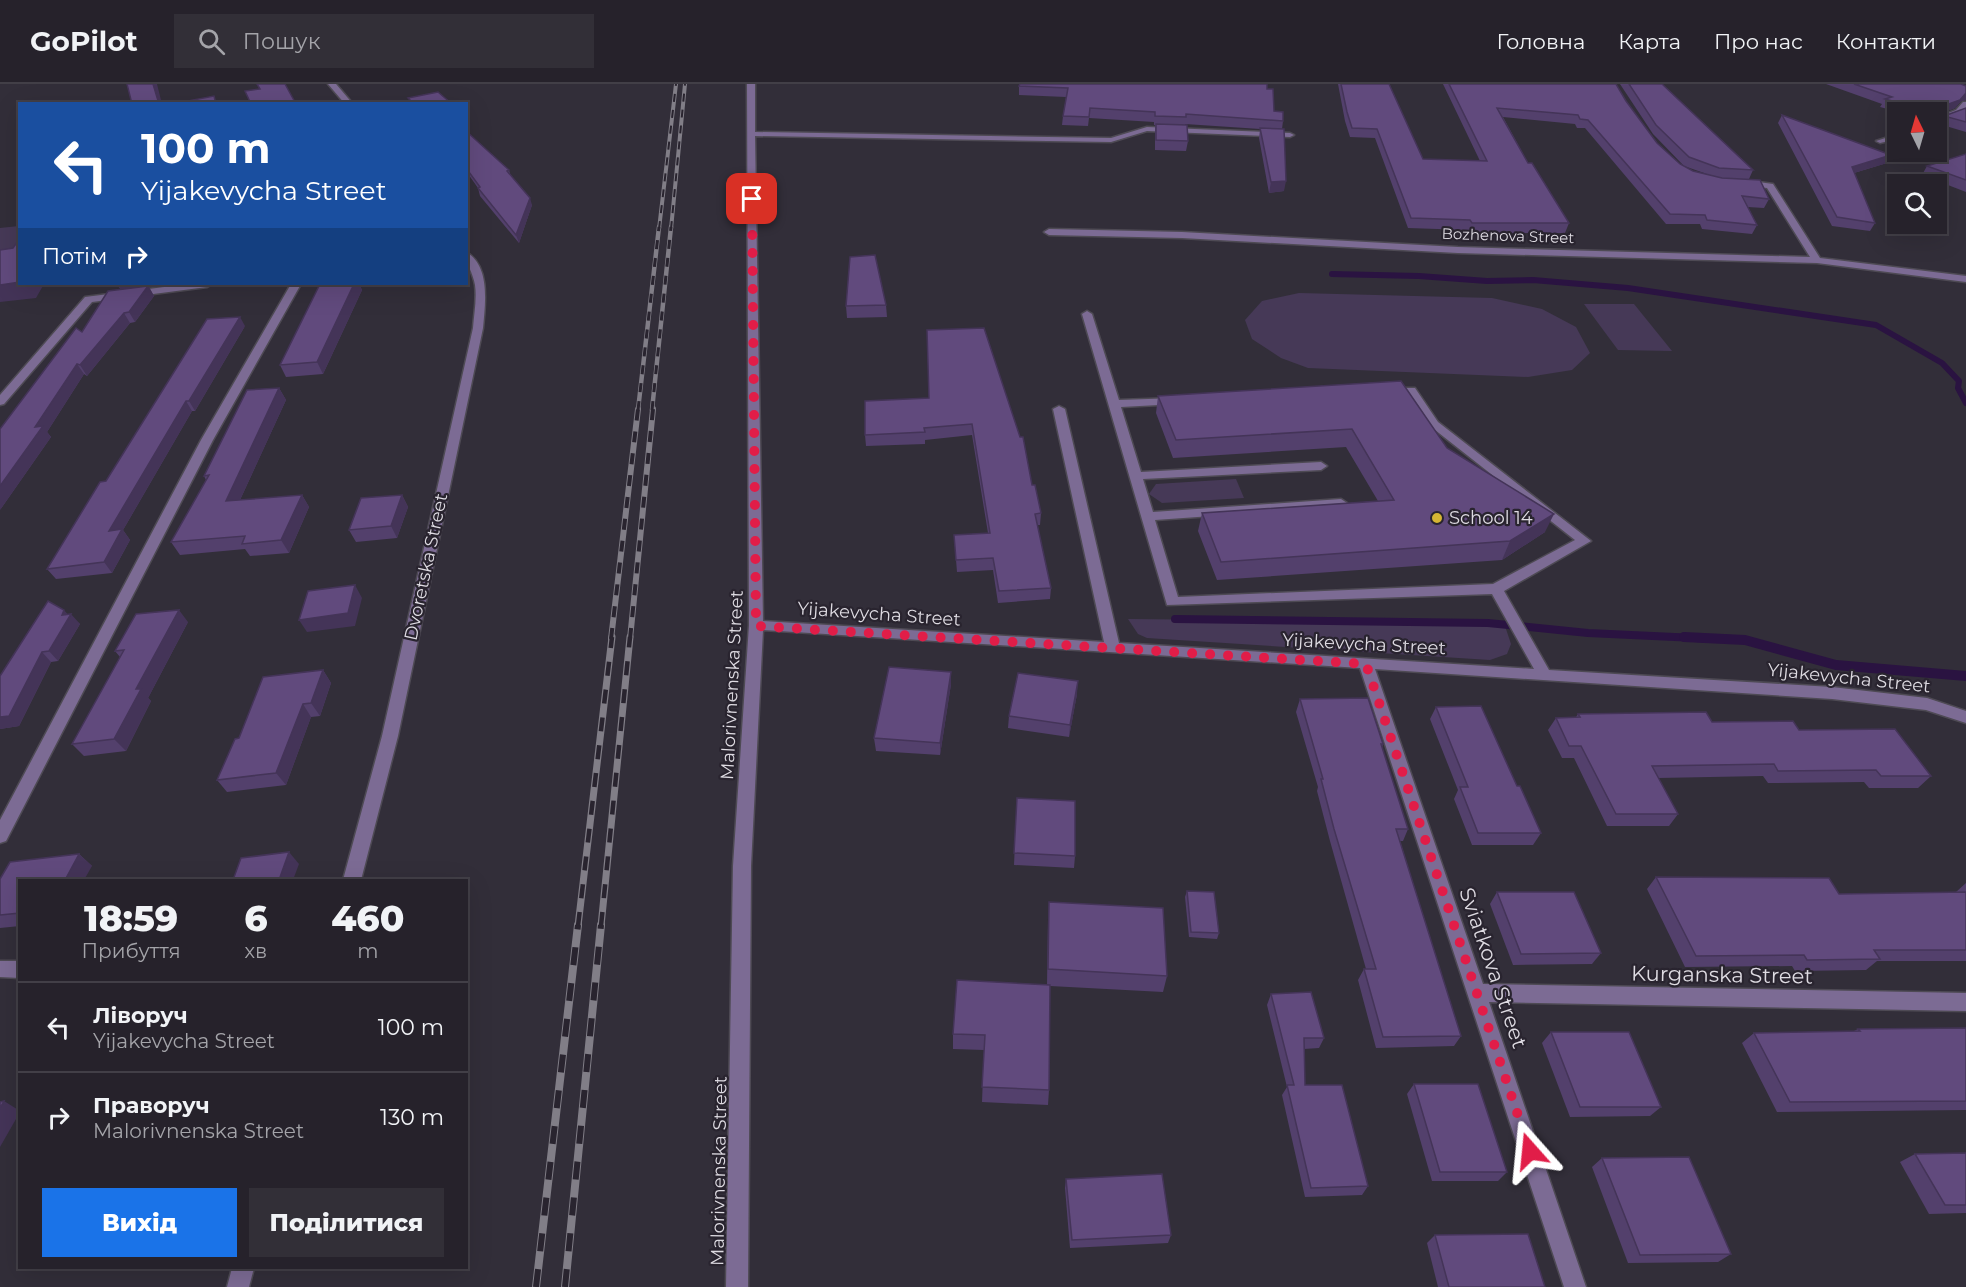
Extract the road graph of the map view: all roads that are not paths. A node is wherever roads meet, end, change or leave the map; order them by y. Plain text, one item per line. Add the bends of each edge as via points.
1 (332, 84) edge
2 (751, 84) edge
3 (348, 102) edge
4 (1966, 104) edge
5 (1947, 117) edge
6 (751, 134) junction
7 (1290, 135) dead end
8 (1887, 139) edge
9 (1880, 141) dead end
10 (1737, 182) edge
11 (1048, 232) dead end
12 (1817, 260) junction
13 (469, 263) edge
14 (1966, 279) edge
15 (199, 285) edge
16 (294, 285) edge
17 (1087, 314) dead end
18 (1375, 392) edge
19 (1186, 401) edge
20 (0, 402) edge
21 (1114, 404) junction
22 (1059, 409) dead end
23 (1322, 466) dead end
24 (1136, 476) junction
25 (1341, 503) edge
26 (1148, 516) junction
27 (1496, 589) junction
28 (756, 626) junction
29 (1113, 649) junction
30 (1366, 664) junction
31 (1545, 675) junction
32 (1966, 717) edge
33 (0, 836) edge
34 (352, 879) edge
35 (0, 969) edge
36 (18, 970) edge
37 (1478, 993) junction
38 (1966, 1002) edge
39 (243, 1269) edge
40 (238, 1287) edge
41 (737, 1287) edge
42 (1575, 1287) edge

1 - 3 street
2 - 6 street, Malorivnenska Street
4 - 5 street
6 - 7 street via 1111,140 1148,129
6 - 28 street, Malorivnenska Street
8 - 9 street
10 - 12 street via 1770,186
11 - 12 street, Bozhenova Street via 1458,250
12 - 14 street, Bozhenova Street
13 - 34 street, Dvoretska Street via 482,286 478,328 390,736
15 - 20 street via 89,299
16 - 33 street via 207,440
17 - 21 street
18 - 27 street via 1411,390 1434,424 1584,541
19 - 21 street
21 - 24 street
22 - 29 street
23 - 24 street
24 - 26 street
25 - 26 street
26 - 27 street via 1172,602
27 - 31 street
28 - 29 street, Yijakevycha Street
28 - 41 street, Malorivnenska Street via 742,850
29 - 30 street, Yijakevycha Street
30 - 31 street, Yijakevycha Street
30 - 37 street, Sviatkova Street
31 - 32 street, Yijakevycha Street via 1832,693 1927,704
35 - 36 street
37 - 38 street, Kurganska Street
37 - 42 street, Sviatkova Street
39 - 40 street

